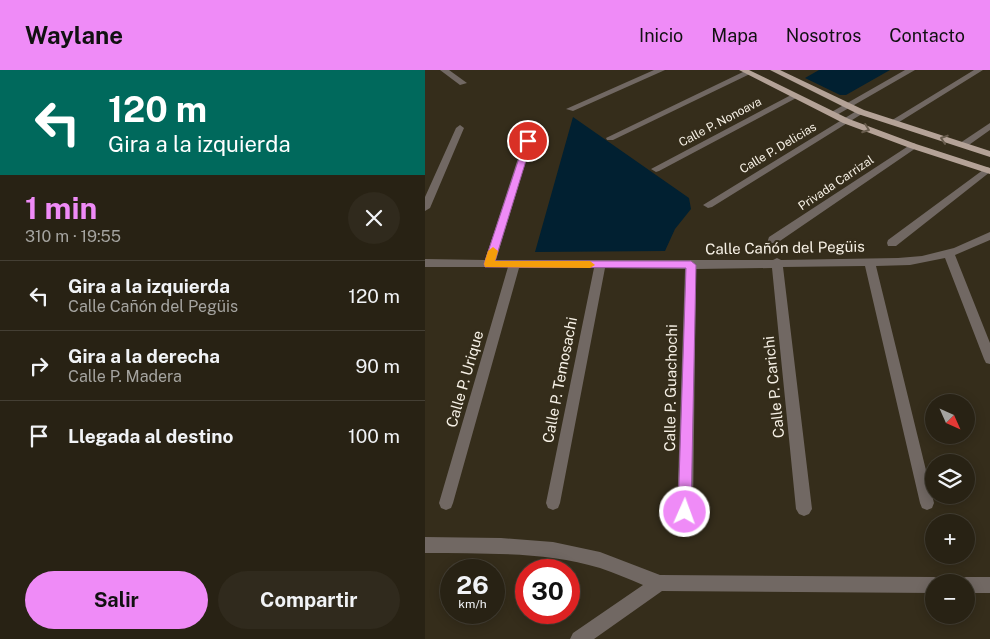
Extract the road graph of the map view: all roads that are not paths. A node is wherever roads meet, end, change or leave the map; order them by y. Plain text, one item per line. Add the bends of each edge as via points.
1 (444, 70) edge
2 (661, 70) edge
3 (774, 70) edge
4 (911, 70) edge
5 (979, 70) edge
6 (745, 71) edge
7 (463, 83) dead end
8 (796, 96) junction
9 (847, 106) junction
10 (570, 109) dead end
11 (861, 112) junction
12 (832, 114) junction
13 (846, 121) junction
14 (893, 122) junction
15 (533, 124) dead end
16 (990, 126) edge
17 (460, 128) dead end
18 (610, 138) dead end
19 (963, 145) junction
20 (913, 146) junction
21 (990, 154) edge
22 (655, 169) dead end
23 (989, 170) edge
24 (708, 205) dead end
25 (425, 208) edge
26 (990, 235) edge
27 (773, 240) dead end
28 (891, 243) dead end
29 (949, 253) junction
30 (777, 262) junction
31 (869, 262) junction
32 (425, 263) edge
33 (489, 264) junction
34 (514, 264) junction
35 (600, 265) junction
36 (691, 265) junction
37 (990, 359) edge
38 (925, 496) edge
39 (553, 502) dead end
40 (447, 503) dead end
41 (804, 509) dead end
42 (685, 512) dead end
43 (425, 545) edge
44 (660, 583) junction
45 (925, 585) edge
46 (975, 585) edge
47 (990, 585) edge
48 (579, 639) edge

1 - 7 street
2 - 10 street
3 - 9 main road
4 - 9 street
5 - 14 street
6 - 8 main road
6 - 18 street
8 - 12 main road
8 - 22 street, Calle P. Nonoava
9 - 11 main road
9 - 12 street
11 - 13 street, Calle P. Delicias
11 - 14 main road
12 - 13 main road
13 -> 20 main road
13 - 24 street, Calle P. Delicias
19 -> 14 main road
15 - 33 street
16 - 19 street
17 - 25 street
19 - 21 main road
20 - 23 main road
20 - 27 street, Privada Carrizal
23 - 28 street
26 - 29 street, Calle Cañón del Pegüis
29 - 31 street, Calle Cañón del Pegüis via 915,261
29 - 37 street
30 - 31 street, Calle Cañón del Pegüis
30 - 36 street, Calle Cañón del Pegüis
30 - 41 street, Calle P. Carichi
31 - 38 street
32 - 33 street, Calle Cañón del Pegüis
33 - 34 street, Calle Cañón del Pegüis
34 - 35 street, Calle Cañón del Pegüis
34 - 40 street, Calle P. Urique
35 - 36 street, Calle Cañón del Pegüis
35 - 39 street, Calle P. Temosachi
36 - 42 street, Calle P. Guachochi
43 - 44 street via 553,550 600,560
44 - 45 street
44 - 48 street
46 - 47 street

